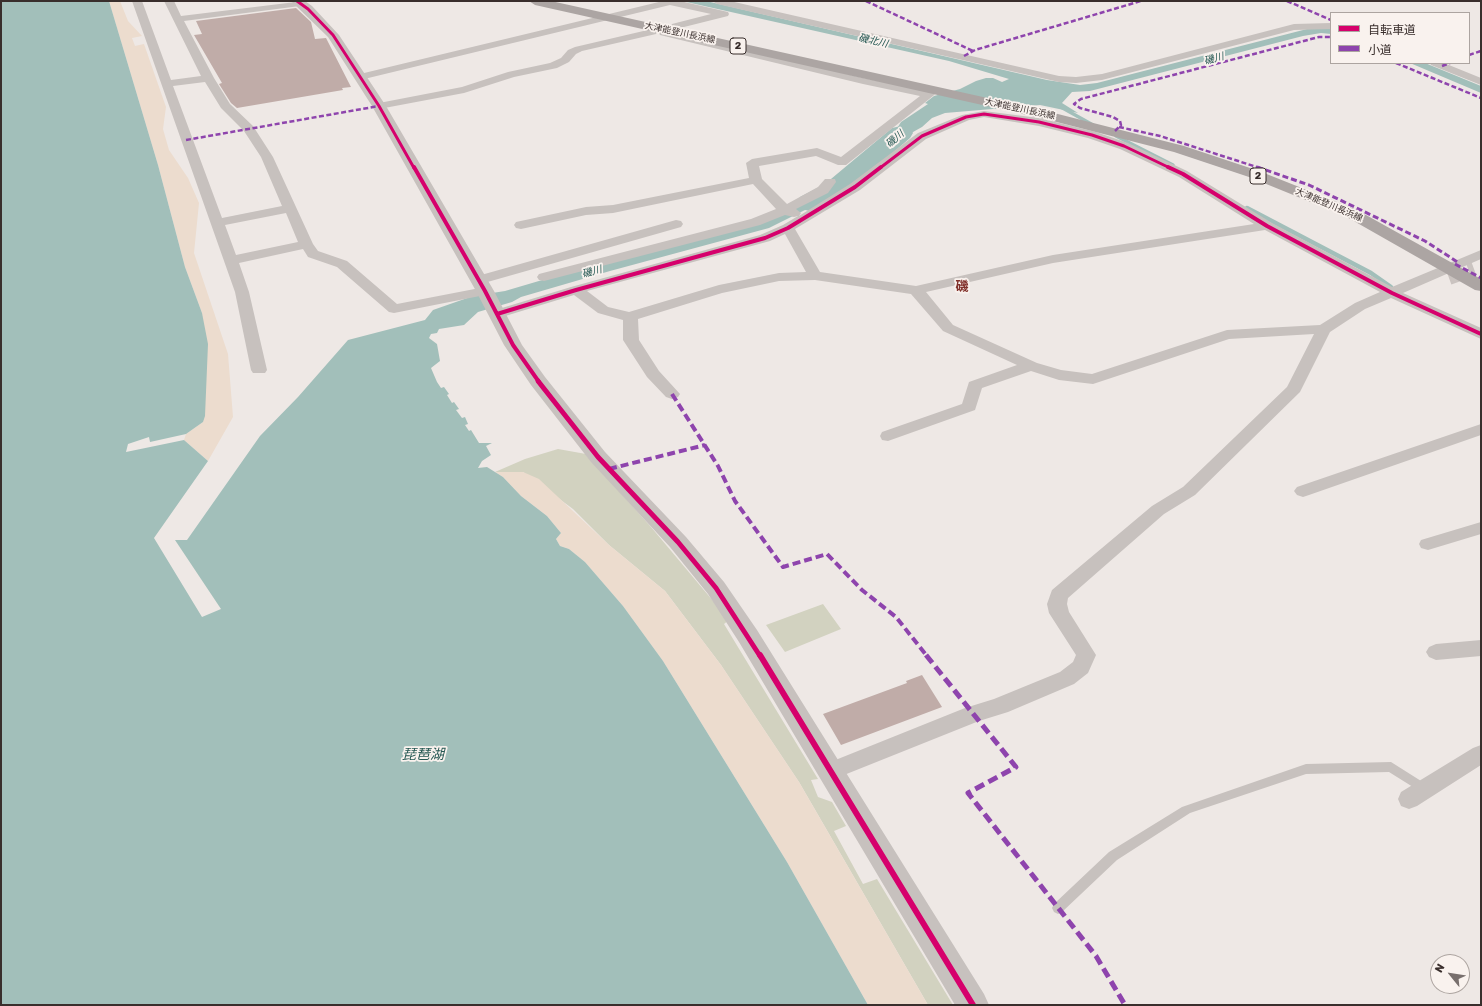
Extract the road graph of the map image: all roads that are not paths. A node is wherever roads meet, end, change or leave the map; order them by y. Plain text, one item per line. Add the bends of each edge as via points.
1 (137, 1) edge
2 (170, 1) edge
3 (535, 1) edge
4 (717, 1) edge
5 (299, 2) edge
6 (673, 2) edge
7 (606, 17) junction
8 (178, 19) junction
9 (1330, 26) edge
10 (666, 31) junction
11 (1437, 64) edge
12 (208, 78) junction
13 (360, 78) junction
14 (1481, 82) edge
15 (167, 84) junction
16 (379, 106) junction
17 (1043, 119) junction
18 (756, 180) junction
19 (830, 182) dead end
20 (291, 208) junction
21 (795, 214) junction
22 (217, 223) junction
23 (676, 224) dead end
24 (520, 225) dead end
25 (1267, 226) junction
26 (788, 228) junction
27 (306, 244) junction
28 (1481, 254) edge
29 (230, 261) junction
30 (1449, 272) junction
31 (814, 276) junction
32 (544, 277) dead end
33 (1481, 286) edge
34 (576, 290) junction
35 (916, 290) junction
36 (1392, 293) junction
37 (487, 295) junction
38 (630, 317) junction
39 (1324, 329) junction
40 (1481, 334) edge
41 (1031, 366) junction
42 (259, 370) dead end
43 (672, 394) dead end
44 (1481, 429) edge
45 (888, 436) dead end
46 (1303, 491) dead end
47 (1481, 528) edge
48 (1428, 544) dead end
49 (1481, 648) edge
50 (1436, 652) dead end
51 (1481, 754) edge
52 (831, 771) junction
53 (1417, 794) joint
54 (1058, 908) dead end
55 (973, 1005) edge

1 - 15 street
2 - 8 street
3 - 7 main road, 大津能登川長浜線 / 2
4 - 9 street via 1059,79 1076,80 1109,75 1294,27
5 - 8 street
5 - 13 street via 333,35
6 - 7 street
6 - 10 street via 724,14
7 - 10 main road, 大津能登川長浜線 / 2
7 - 13 street
8 - 12 street
10 - 16 street via 572,52 565,60 553,66 512,74 442,95
10 - 17 main road, 大津能登川長浜線 / 2 via 1018,109
10 - 18 street via 856,80 929,94 842,162 817,152 752,163
11 - 14 street
12 - 15 street
12 - 20 street via 225,106 249,129 267,157
13 - 16 street
15 - 22 street
16 - 37 street
17 - 21 street via 984,114 966,117 922,136 855,187
17 - 25 street via 1124,146 1152,159 1183,174
17 - 30 main road, 大津能登川長浜線 / 2 via 1179,149 1254,174 1351,214
18 - 21 street
18 - 24 street
19 - 21 street
20 - 22 street
20 - 27 street
21 - 26 street
21 - 32 street via 701,235
22 - 29 street
23 - 37 street
25 - 35 street via 1053,259
25 - 36 street
26 - 31 street
26 - 34 street via 765,238
27 - 29 street
27 - 37 street via 313,254 342,264 394,309
28 - 30 street
29 - 42 street via 242,292
30 - 33 main road, 大津能登川長浜線 / 2
30 - 36 street via 1413,294
31 - 35 street
31 - 38 street via 779,277 719,289
34 - 37 street
34 - 38 street via 603,310
35 - 41 street via 948,328
36 - 39 street via 1360,306
36 - 40 street
37 - 52 street via 518,351 565,417 716,588
38 - 43 street via 631,340 653,374
39 - 41 street via 1228,335 1093,379 1059,375
39 - 52 street via 1294,389 1188,491 1158,510 1059,596 1059,613 1086,655 1080,667 1067,678 1000,706 973,714
41 - 45 street via 975,385 969,407
44 - 46 street
47 - 48 street
49 - 50 street
51 - 53 street
52 - 55 street
53 - 54 lane via 1391,767 1306,768 1186,810 1113,856

